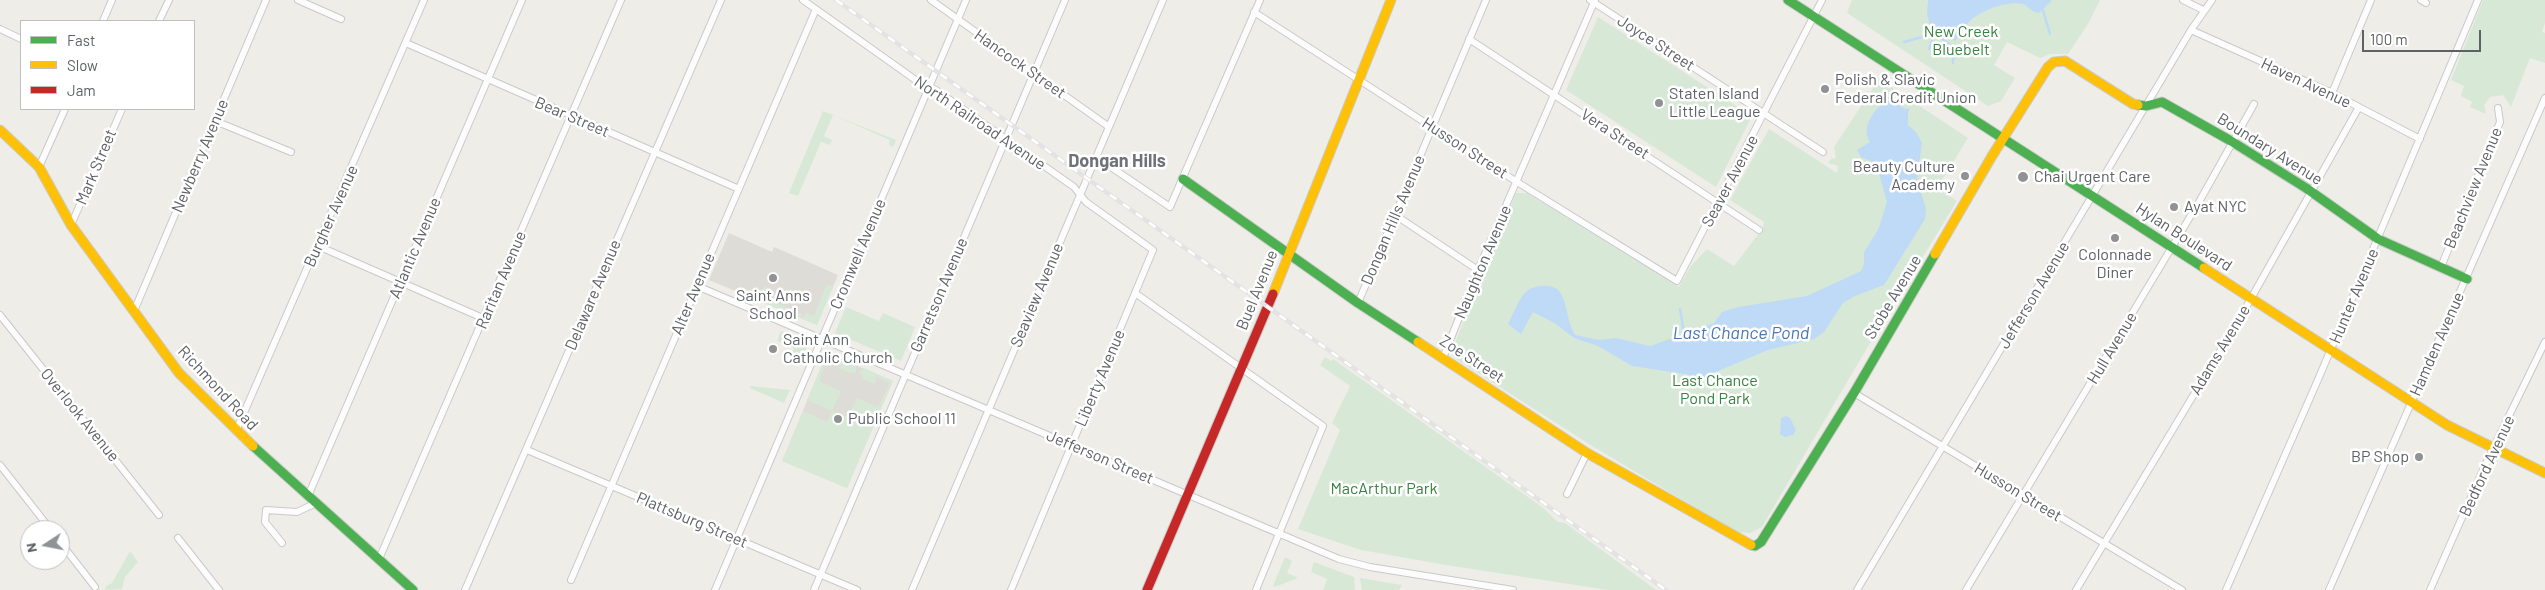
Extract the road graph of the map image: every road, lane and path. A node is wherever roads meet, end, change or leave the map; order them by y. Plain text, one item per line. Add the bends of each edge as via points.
1 (112, 0) edge
2 (169, 0) edge
3 (266, 0) edge
4 (298, 0) edge
5 (424, 0) edge
6 (522, 0) edge
7 (621, 0) edge
8 (721, 0) edge
9 (803, 0) edge
10 (931, 0) edge
11 (966, 0) edge
12 (1065, 0) edge
13 (1163, 0) edge
14 (1260, 0) edge
15 (1392, 0) edge
16 (1486, 0) edge
17 (1788, 0) edge
18 (1822, 0) edge
19 (2183, 0) edge
20 (2212, 0) edge
21 (2371, 0) edge
22 (2478, 0) edge
23 (1593, 1) edge
24 (816, 9) junction
25 (2203, 10) junction
26 (1254, 12) junction
27 (1814, 17) junction
28 (341, 19) dead end
29 (958, 19) junction
30 (103, 20) edge
31 (160, 20) edge
32 (0, 30) edge
33 (2191, 30) junction
34 (20, 39) edge
35 (1469, 39) junction
36 (406, 43) junction
37 (2054, 62) joint
38 (1034, 73) junction
39 (1358, 80) junction
40 (488, 81) junction
41 (929, 87) junction
42 (2332, 93) junction
43 (1555, 94) junction
44 (2545, 98) edge
45 (2254, 104) dead end
46 (2146, 106) junction
47 (2359, 107) junction
48 (2498, 108) dead end
49 (65, 110) edge
50 (122, 110) edge
51 (1765, 113) junction
52 (571, 117) junction
53 (215, 121) junction
54 (1109, 127) junction
55 (1433, 128) junction
56 (0, 130) edge
57 (1006, 139) junction
58 (2003, 139) junction
59 (2420, 139) junction
60 (2232, 142) junction
61 (291, 152) dead end
62 (1823, 152) dead end
63 (654, 153) junction
64 (1096, 157) junction
65 (39, 167) junction
66 (1183, 179) junction
67 (1517, 182) junction
68 (739, 189) junction
69 (2312, 192) junction
70 (1079, 194) junction
71 (2092, 196) junction
72 (1719, 202) junction
73 (1395, 215) junction
74 (71, 225) junction
75 (1759, 230) dead end
76 (2378, 239) junction
77 (318, 246) junction
78 (2172, 247) junction
79 (1153, 250) joint
80 (1288, 253) junction
81 (2441, 267) junction
82 (1478, 270) junction
83 (2467, 279) junction
84 (401, 281) junction
85 (1677, 281) joint
86 (697, 286) junction
87 (1135, 293) junction
88 (2251, 298) junction
89 (1358, 303) junction
90 (134, 311) junction
91 (0, 315) edge
92 (485, 318) junction
93 (822, 339) junction
94 (2545, 342) edge
95 (2331, 350) junction
96 (1443, 358) junction
97 (1241, 368) junction
98 (906, 374) junction
99 (1854, 393) junction
100 (2411, 402) junction
101 (989, 410) junction
102 (236, 431) junction
103 (1072, 445) junction
104 (1944, 447) junction
105 (2493, 449) junction
106 (527, 450) junction
107 (1587, 453) junction
108 (0, 465) edge
109 (2545, 473) edge
110 (611, 485) junction
111 (1567, 494) dead end
112 (1187, 495) junction
113 (2024, 495) junction
114 (308, 496) junction
115 (316, 503) junction
116 (159, 515) dead end
117 (42, 520) edge
118 (1280, 534) junction
119 (178, 538) dead end
120 (737, 539) junction
121 (282, 543) dead end
122 (2104, 544) junction
123 (1755, 546) joint
124 (70, 555) edge
125 (380, 559) junction
126 (821, 574) junction
127 (571, 580) dead end
128 (95, 587) dead end
129 (219, 590) edge
130 (411, 590) edge
131 (465, 590) edge
132 (715, 590) edge
133 (814, 590) edge
134 (857, 590) edge
135 (912, 590) edge
136 (1011, 590) edge
137 (1147, 590) edge
138 (1256, 590) edge
139 (1513, 590) edge
140 (1857, 590) edge
141 (1966, 590) edge
142 (2076, 590) edge
143 (2182, 590) edge
144 (2226, 590) edge
145 (2329, 590) edge
146 (2430, 590) edge

1 - 30 street
2 - 31 street
3 - 53 street, Newberry Avenue
4 - 28 street
5 - 36 street, Burgher Avenue
6 - 40 street, Atlantic Avenue
7 - 52 street, Raritan Avenue
8 - 63 street, Delaware Avenue
9 - 24 street, North Railroad Avenue
10 - 29 street, Hancock Street
11 - 29 street, Cromwell Avenue
12 - 38 street, Garretson Avenue
13 - 54 street, Seaview Avenue
14 - 26 street
15 - 39 street, Buel Avenue
16 - 35 street, Dongan Hills Avenue
17 - 27 street, Hylan Boulevard
18 - 27 street, Seaver Avenue
19 - 25 street
20 - 25 street, Jefferson Avenue
21 - 42 street
22 - 59 street, Hunter Avenue
23 - 43 street, Naughton Avenue
23 - 51 street, Joyce Street
24 - 41 street, North Railroad Avenue
24 - 68 street, Alter Avenue
25 - 33 street, Jefferson Avenue
26 - 39 street, Husson Street
26 - 66 street
27 - 51 street, Seaver Avenue
27 - 58 street, Hylan Boulevard
29 - 38 street, Hancock Street
29 - 41 street, Cromwell Avenue
32 - 34 street
33 - 42 street, Haven Avenue
33 - 46 street, Jefferson Avenue
35 - 43 street, Vera Street
35 - 55 street, Dongan Hills Avenue
36 - 40 street, Bear Street
36 - 77 street, Burgher Avenue
37 - 46 street, Boundary Avenue via 2065,61 2133,104
37 - 58 street, Stobe Avenue
38 - 54 street, Hancock Street
38 - 57 street, Garretson Avenue
39 - 55 street, Husson Street
39 - 80 street, Buel Avenue
40 - 52 street, Bear Street
40 - 84 street, Atlantic Avenue
41 - 57 street, North Railroad Avenue
41 - 93 street, Cromwell Avenue
42 - 47 street, Haven Avenue
43 - 67 street, Naughton Avenue
43 - 72 street, Vera Street
44 - 83 street, Hamden Avenue
45 - 60 street, Hull Avenue
46 - 60 street, Boundary Avenue via 2162,102
46 - 71 street, Jefferson Avenue
47 - 59 street, Haven Avenue
47 - 69 street, Adams Avenue
48 - 81 street, Beachview Avenue via 2500,122
49 - 65 street
50 - 74 street, Mark Street
51 - 62 street, Joyce Street
51 - 72 street, Seaver Avenue
52 - 63 street, Bear Street
52 - 92 street, Raritan Avenue
53 - 61 street
53 - 90 street, Newberry Avenue
54 - 64 street, Seaview Avenue
55 - 67 street, Husson Street
55 - 73 street, Dongan Hills Avenue
56 - 65 street, Richmond Road
57 - 70 street, North Railroad Avenue via 1074,187
57 - 98 street, Garretson Avenue
58 - 71 street, Hylan Boulevard
58 - 99 street, Stobe Avenue
59 - 76 street, Hunter Avenue
60 - 69 street, Boundary Avenue
60 - 78 street, Hull Avenue
63 - 68 street, Bear Street
63 - 106 street, Delaware Avenue
64 - 66 street via 1170,207
64 - 70 street, Seaview Avenue
65 - 74 street, Richmond Road
66 - 80 street, Zoe Street
67 - 82 street, Naughton Avenue
67 - 85 street, Husson Street
68 - 86 street, Alter Avenue
69 - 76 street, Boundary Avenue
69 - 88 street, Adams Avenue
70 - 79 street, North Railroad Avenue
70 - 101 street, Seaview Avenue
71 - 78 street, Hylan Boulevard
71 - 104 street, Jefferson Avenue
72 - 75 street, Vera Street
72 - 85 street, Seaver Avenue
73 - 82 street
73 - 89 street, Dongan Hills Avenue
74 - 90 street, Richmond Road
76 - 81 street, Boundary Avenue
76 - 95 street, Hunter Avenue
77 - 84 street
77 - 102 street, Burgher Avenue
78 - 88 street, Hylan Boulevard
78 - 113 street, Hull Avenue
79 - 87 street, Liberty Avenue
80 - 89 street, Zoe Street
80 - 97 street, Buel Avenue
81 - 83 street, Boundary Avenue
82 - 96 street, Naughton Avenue
83 - 100 street, Hamden Avenue
84 - 92 street
84 - 114 street, Atlantic Avenue
86 - 93 street, Jefferson Street
86 - 110 street, Alter Avenue
87 - 97 street
87 - 103 street, Liberty Avenue
88 - 95 street, Hylan Boulevard
88 - 122 street, Adams Avenue
89 - 96 street, Zoe Street
90 - 102 street, Richmond Road via 179,373
91 - 116 street, Overlook Avenue
92 - 125 street, Raritan Avenue
93 - 98 street, Jefferson Street
93 - 120 street, Cromwell Avenue
94 - 105 street, Bedford Avenue
95 - 100 street, Hylan Boulevard
95 - 144 street, Hunter Avenue
96 - 107 street, Zoe Street
97 - 112 street, Buel Avenue
97 - 118 street via 1323,426
98 - 101 street, Jefferson Street
98 - 126 street, Garretson Avenue
99 - 104 street, Husson Street
99 - 123 street, Stobe Avenue via 1761,542
100 - 105 street, Hylan Boulevard
100 - 145 street, Hamden Avenue
101 - 103 street, Jefferson Street
101 - 135 street, Seaview Avenue
102 - 114 street, Richmond Road
103 - 112 street, Jefferson Street
103 - 136 street, Liberty Avenue
104 - 113 street, Husson Street
104 - 140 street, Jefferson Avenue
105 - 109 street, Hylan Boulevard
105 - 146 street, Bedford Avenue
106 - 110 street, Plattsburg Street
106 - 131 street, Delaware Avenue
107 - 111 street
107 - 123 street, Zoe Street
108 - 117 street
110 - 120 street, Plattsburg Street
110 - 127 street, Alter Avenue
112 - 118 street, Jefferson Street
112 - 137 street, Buel Avenue
113 - 122 street, Husson Street
113 - 141 street, Hull Avenue
114 - 115 street, Richmond Road
115 - 121 street via 297,512 266,510 265,522
115 - 125 street, Richmond Road
118 - 138 street
118 - 139 street, Jefferson Street via 1360,566
119 - 129 street
120 - 126 street, Plattsburg Street
120 - 132 street, Cromwell Avenue
122 - 142 street, Adams Avenue
122 - 143 street, Husson Street
124 - 128 street
125 - 130 street, Richmond Road
126 - 133 street, Garretson Avenue
126 - 134 street, Plattsburg Street

